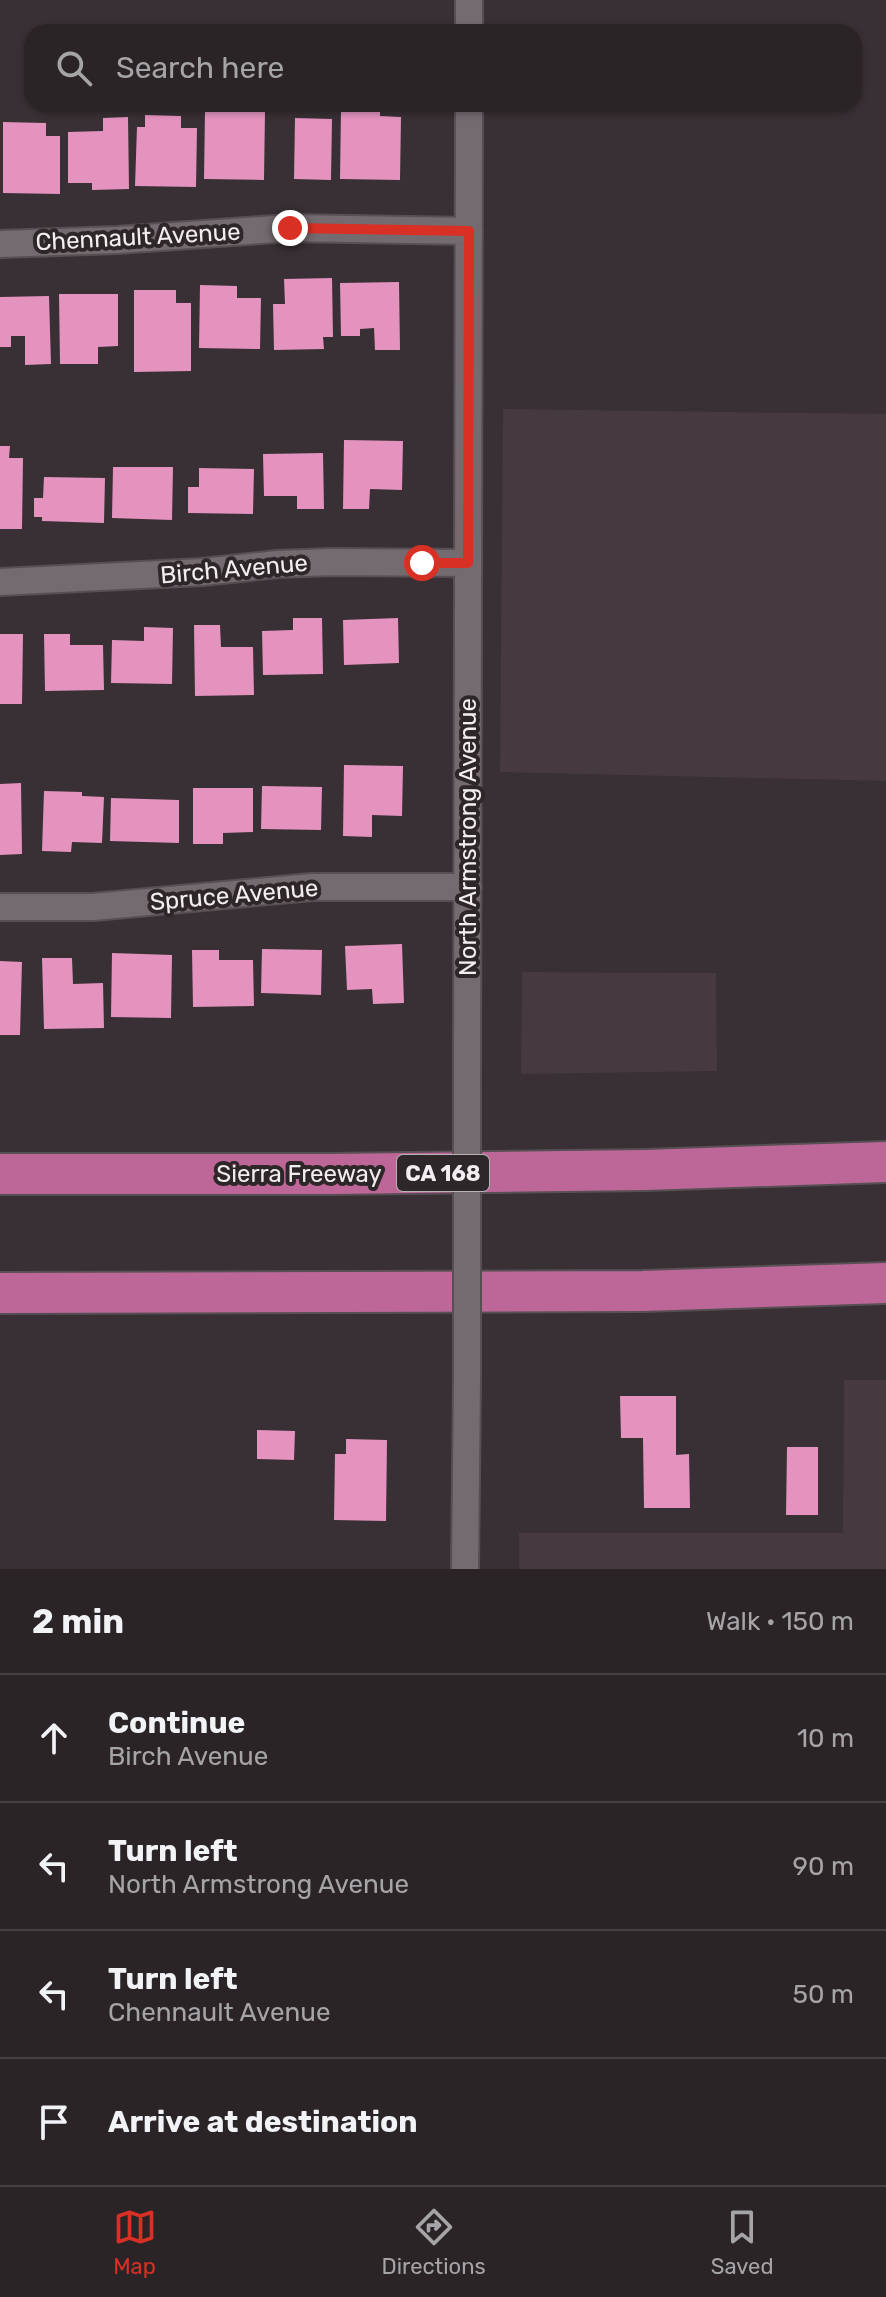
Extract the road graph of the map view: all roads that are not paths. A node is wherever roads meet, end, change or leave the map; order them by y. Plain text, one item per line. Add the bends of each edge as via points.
1 (469, 0) edge
2 (469, 24) edge
3 (469, 112) edge
4 (469, 231) junction
5 (0, 244) edge
6 (468, 563) junction
7 (0, 582) edge
8 (468, 887) junction
9 (0, 907) edge
10 (886, 1162) edge
11 (0, 1174) edge
12 (886, 1283) edge
13 (0, 1293) edge
14 (465, 1569) edge

1 - 2 street
3 - 4 street, North Armstrong Avenue
4 - 5 street, Chennault Avenue via 290,228
4 - 6 street, North Armstrong Avenue
6 - 7 street, Birch Avenue via 291,563
6 - 8 street, North Armstrong Avenue
8 - 9 street, Spruce Avenue via 312,887 93,907
8 - 14 street, North Armstrong Avenue, bridge
10 - 11 highway, Sierra Freeway / CA 168 via 645,1170
12 - 13 highway via 643,1291

